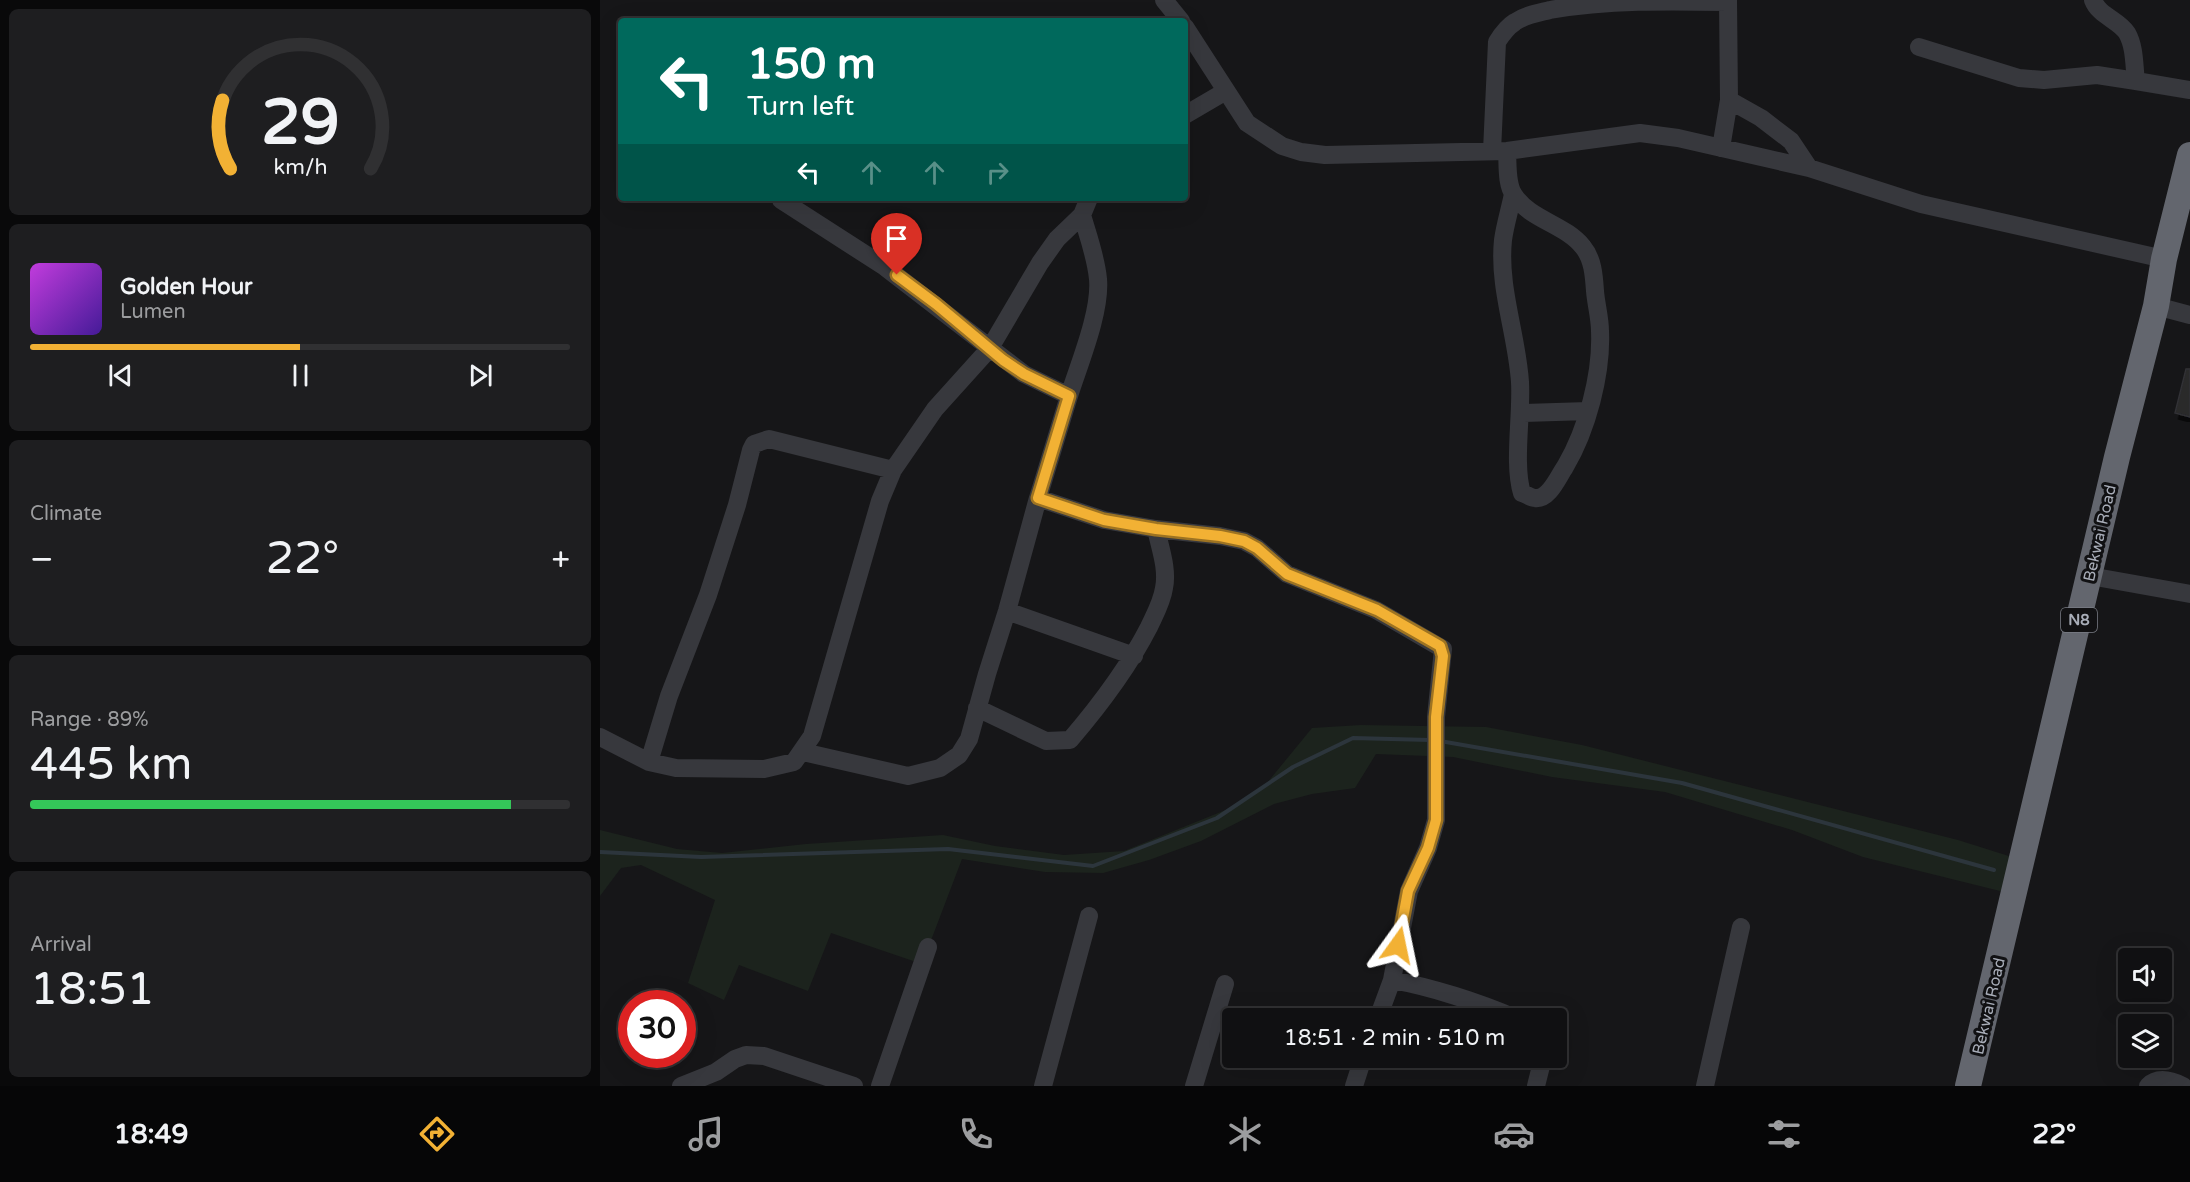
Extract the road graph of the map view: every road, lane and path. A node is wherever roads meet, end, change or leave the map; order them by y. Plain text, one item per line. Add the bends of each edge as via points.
1 (1164, 0) edge
2 (2093, 0) edge
3 (1728, 1) edge
4 (1178, 18) edge
5 (1188, 32) edge
6 (1919, 47) dead end
7 (2136, 81) junction
8 (2190, 90) edge
9 (1226, 91) junction
10 (1729, 100) junction
11 (1188, 113) edge
12 (1721, 148) junction
13 (1499, 151) junction
14 (2190, 155) edge
15 (1809, 168) junction
16 (1513, 194) junction
17 (783, 201) edge
18 (1088, 201) edge
19 (1082, 215) junction
20 (2182, 227) edge
21 (2164, 259) junction
22 (2156, 306) junction
23 (2190, 315) edge
24 (990, 348) junction
25 (1069, 396) junction
26 (1587, 411) junction
27 (1521, 413) junction
28 (893, 470) junction
29 (1038, 498) junction
30 (1156, 529) junction
31 (2090, 576) junction
32 (2190, 594) edge
33 (1007, 611) junction
34 (1134, 656) junction
35 (977, 708) junction
36 (600, 737) edge
37 (803, 752) junction
38 (649, 762) junction
39 (1089, 916) dead end
40 (1741, 927) dead end
41 (928, 947) dead end
42 (1392, 980) junction
43 (1225, 984) dead end
44 (1382, 1008) edge
45 (1491, 1008) edge
46 (1360, 1068) edge
47 (1540, 1068) edge
48 (681, 1086) edge
49 (854, 1086) edge
50 (880, 1086) edge
51 (1043, 1086) edge
52 (1194, 1086) edge
53 (1354, 1086) edge
54 (1536, 1086) edge
55 (1705, 1086) edge
56 (1968, 1086) edge
57 (2148, 1086) edge
58 (2183, 1086) edge

1 - 4 street
2 - 7 street via 2096,7 2127,32
3 - 10 street
3 - 13 street via 1608,1 1566,6 1514,22 1497,42
5 - 9 street
6 - 7 street via 2019,78 2097,75
7 - 8 street
9 - 11 street
9 - 13 street via 1248,123 1282,146 1301,152 1325,155
10 - 12 street
10 - 15 street via 1791,141
12 - 13 street via 1640,133
12 - 15 street
13 - 16 street
14 - 20 highway, Bekwai Road / N8
15 - 21 street via 1921,204
16 - 26 street via 1527,209 1569,234 1584,248 1592,265 1600,347 1596,382
16 - 27 street via 1503,240 1504,276
17 - 24 street via 885,267
18 - 19 street
19 - 24 street via 1040,263
19 - 25 street via 1095,257 1097,300
20 - 21 highway, Bekwai Road / N8
21 - 22 highway, Bekwai Road / N8
22 - 23 street
22 - 31 highway, Bekwai Road / N8
24 - 25 street via 1024,374
24 - 28 street via 935,409
25 - 29 street
26 - 27 street
26 - 27 street via 1579,438 1555,483 1545,496 1534,498 1522,493 1518,480
28 - 37 street via 880,501 812,736
28 - 38 street via 769,439 754,444 708,595 669,696
29 - 30 street via 1104,520
29 - 33 street
30 - 34 street via 1164,588 1160,605
30 - 42 street via 1244,541 1287,574 1377,610 1443,649 1436,717 1436,820 1408,891
31 - 32 street
31 - 56 highway, Bekwai Road / N8
33 - 34 street
33 - 35 street
34 - 35 street via 1070,740 1046,741
35 - 37 street via 969,739 959,755 940,768 908,776
36 - 38 street
37 - 38 street via 794,762 764,769 676,768
39 - 51 street
40 - 55 street
41 - 50 street
42 - 44 street
42 - 45 street
43 - 52 street
46 - 53 street
47 - 54 street
48 - 49 street via 746,1055 764,1056
57 - 58 street via 2160,1079

